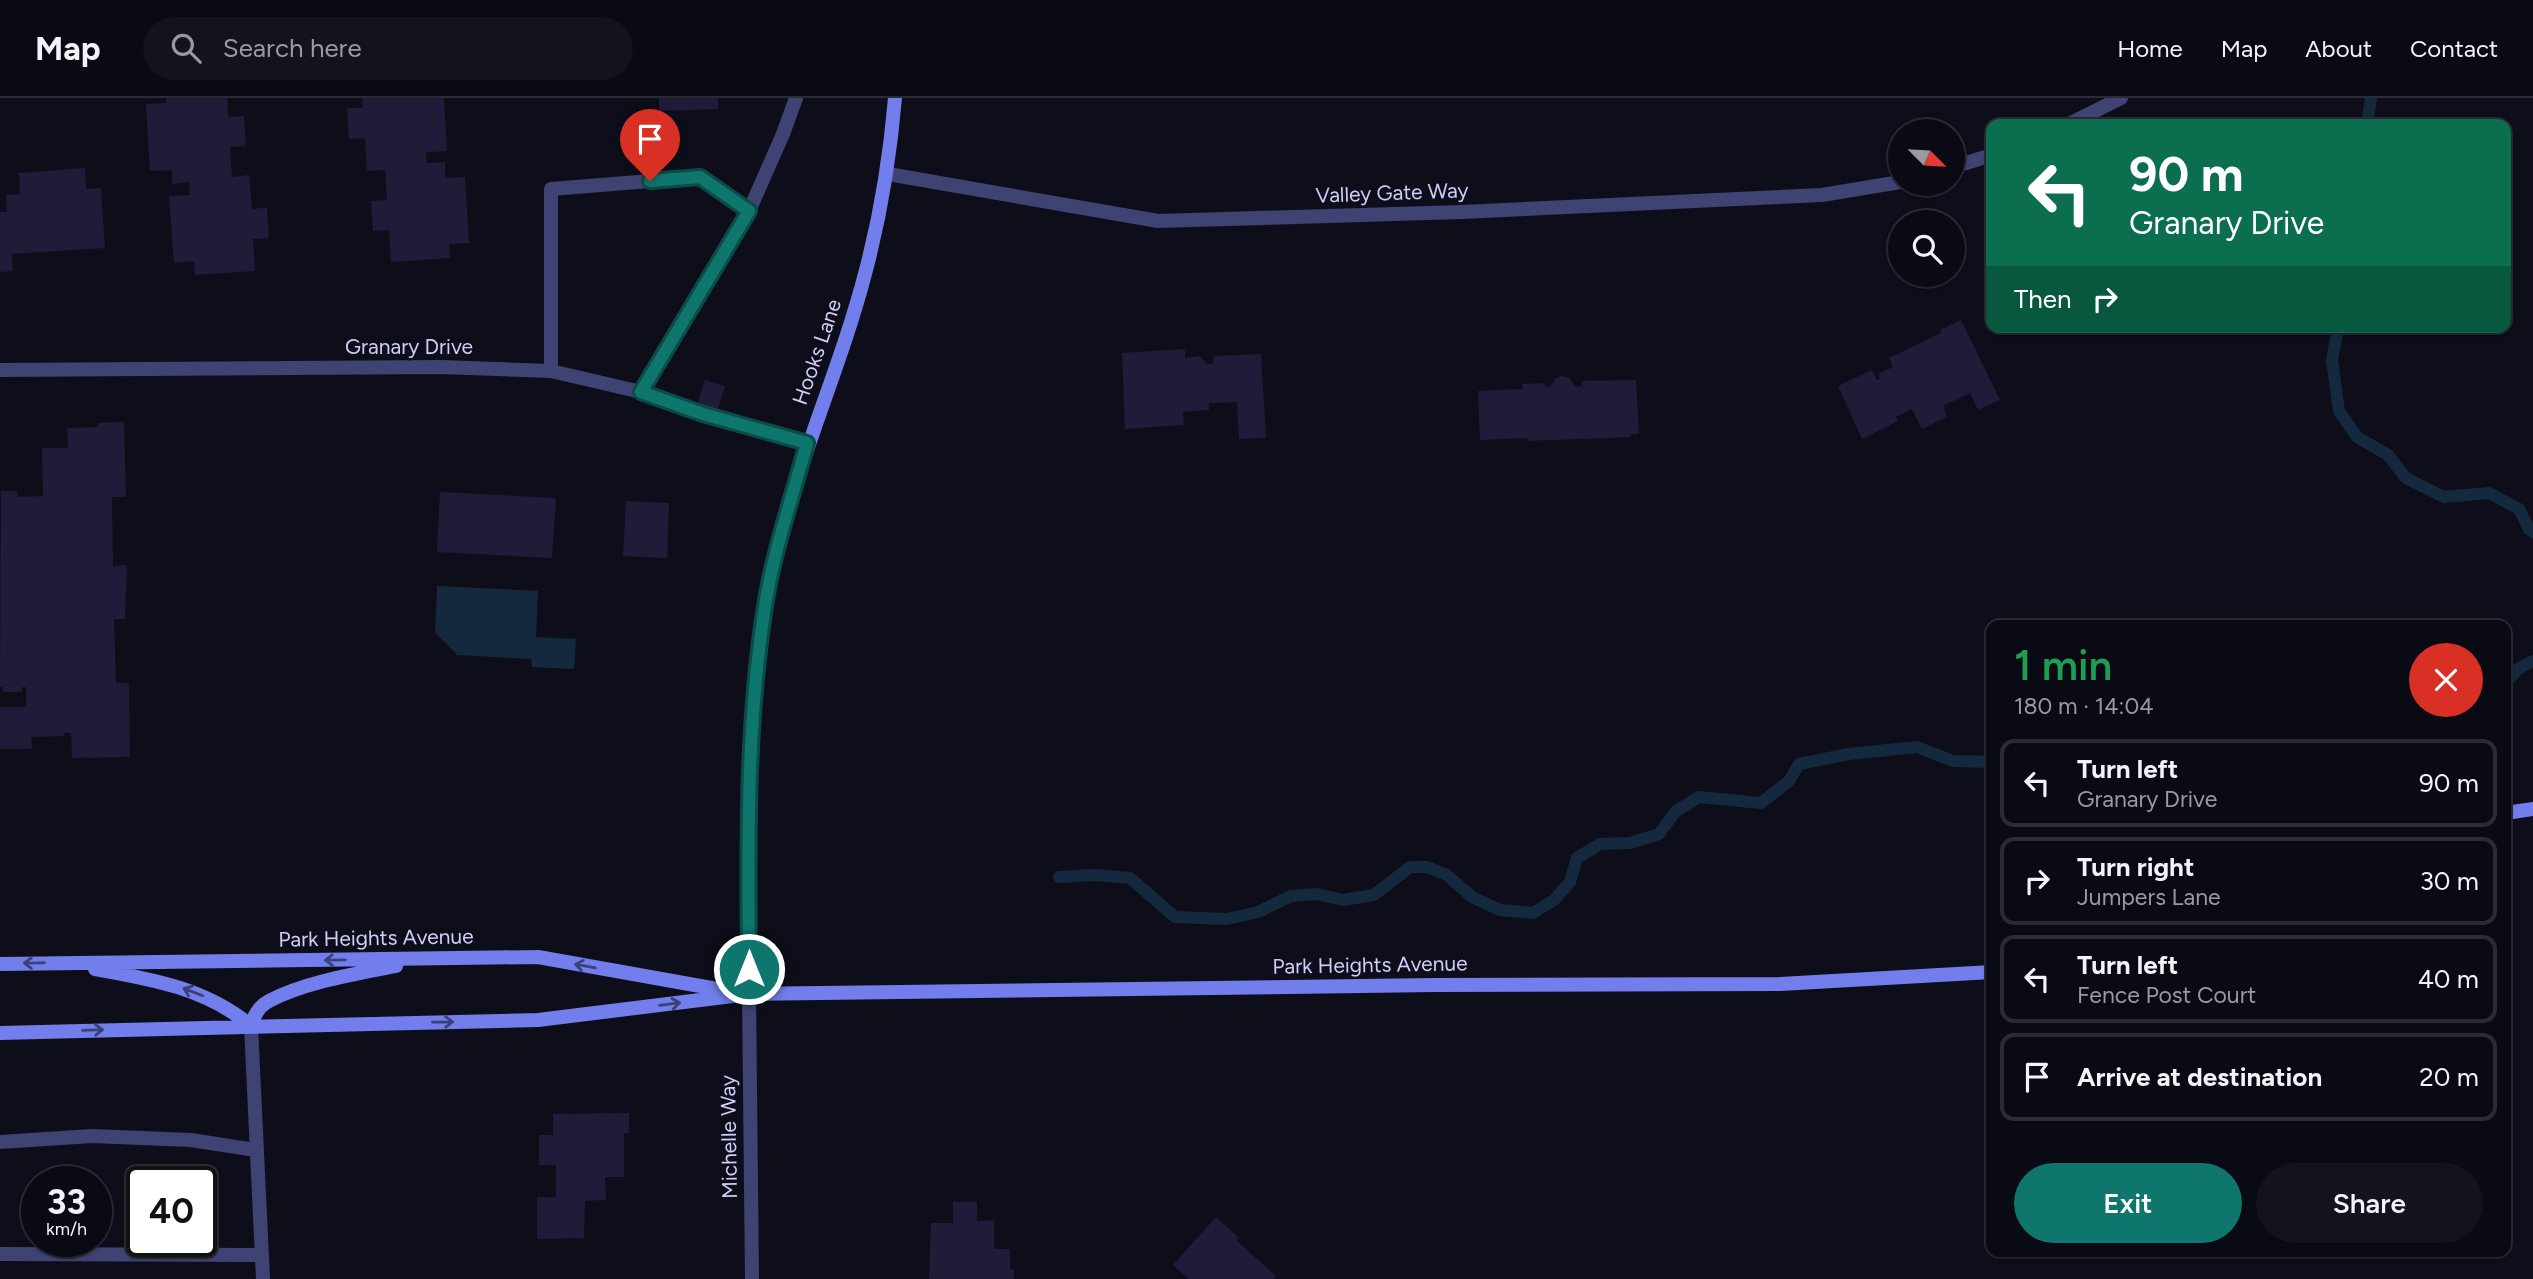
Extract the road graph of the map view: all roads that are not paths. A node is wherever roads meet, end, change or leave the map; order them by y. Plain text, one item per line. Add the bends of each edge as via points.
1 (796, 98) edge
2 (895, 98) edge
3 (2121, 98) edge
4 (2079, 119) edge
5 (1986, 157) edge
6 (1965, 163) edge
7 (888, 174) junction
8 (1888, 184) edge
9 (749, 211) junction
10 (0, 370) edge
11 (551, 371) junction
12 (641, 392) junction
13 (807, 443) junction
14 (2533, 809) edge
15 (2511, 812) edge
16 (428, 959) junction
17 (59, 963) junction
18 (0, 964) edge
19 (1986, 972) edge
20 (749, 994) junction
21 (251, 1026) junction
22 (0, 1033) edge
23 (0, 1142) edge
24 (256, 1150) junction
25 (0, 1254) edge
26 (261, 1255) junction
27 (263, 1279) edge
28 (752, 1279) edge

1 - 9 street
2 - 7 main road, Hooks Lane
3 - 4 street
5 - 6 street
7 - 8 street, Valley Gate Way via 1158,221 1822,195
7 - 13 main road, Hooks Lane via 866,271
9 - 11 street via 700,177 551,189
9 - 12 street
10 - 11 street, Granary Drive via 442,367
11 - 12 street, Granary Drive
12 - 13 street, Granary Drive
13 - 20 main road, Hooks Lane via 764,611 753,701
14 - 15 main road
16 -> 17 main road, Park Heights Avenue
20 -> 16 main road, Park Heights Avenue via 538,957
16 - 21 main road via 323,982 269,1001 254,1015
17 -> 18 main road, Park Heights Avenue
21 -> 17 main road via 232,1010 193,990
19 - 20 main road, Park Heights Avenue via 1780,984
21 -> 20 main road, Park Heights Avenue via 538,1020
20 - 28 street, Michelle Way
22 -> 21 main road, Park Heights Avenue
21 - 24 street
23 - 24 street via 104,1136 191,1140
24 - 26 street
25 - 26 street
26 - 27 street

